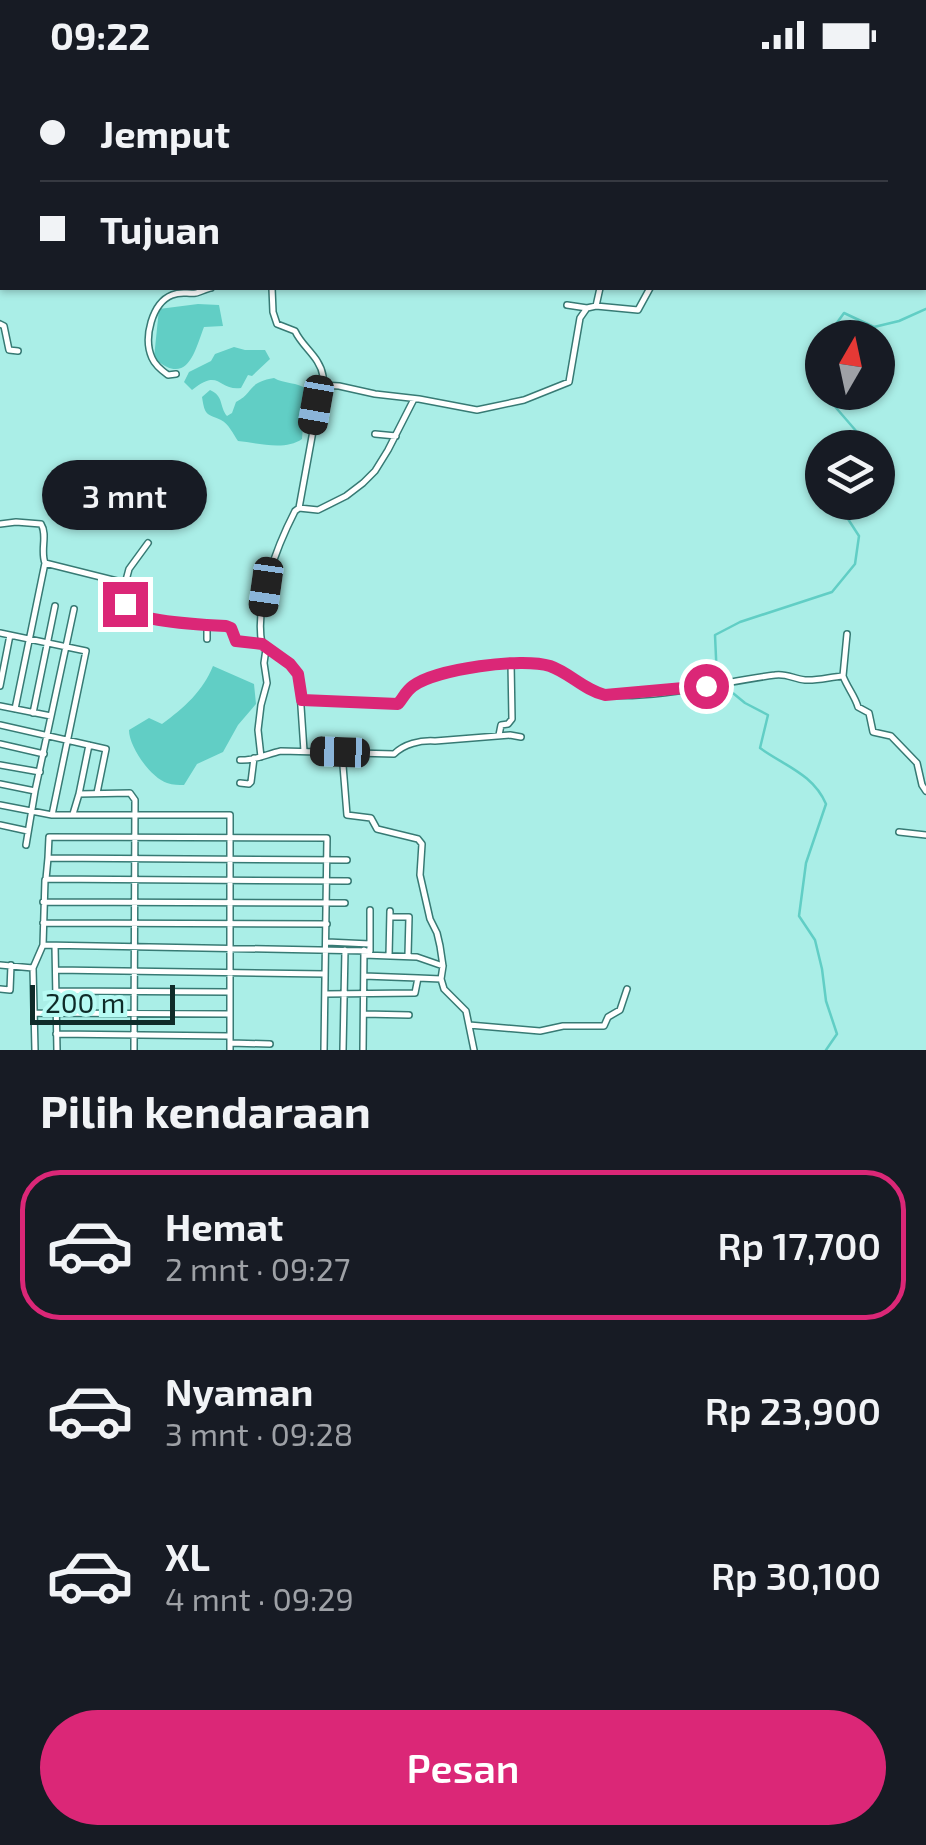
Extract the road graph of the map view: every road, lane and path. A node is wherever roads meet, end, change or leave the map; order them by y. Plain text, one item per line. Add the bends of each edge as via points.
1 (205, 290) edge
2 (272, 290) edge
3 (600, 290) edge
4 (649, 290) edge
5 (567, 305) dead end
6 (596, 306) junction
7 (586, 308) junction
8 (0, 324) edge
9 (18, 351) dead end
10 (176, 374) dead end
11 (322, 385) junction
12 (414, 399) junction
13 (374, 434) dead end
14 (396, 436) junction
15 (299, 508) junction
16 (0, 524) edge
17 (148, 543) dead end
18 (46, 562) junction
19 (125, 584) junction
20 (55, 606) dead end
21 (74, 609) dead end
22 (207, 625) junction
23 (0, 632) edge
24 (847, 634) dead end
25 (10, 635) junction
26 (28, 638) junction
27 (207, 639) dead end
28 (48, 642) junction
29 (66, 646) junction
30 (264, 647) junction
31 (511, 663) junction
32 (843, 676) junction
33 (0, 686) edge
34 (302, 700) junction
35 (0, 706) edge
36 (15, 709) junction
37 (33, 712) junction
38 (51, 716) junction
39 (0, 724) edge
40 (48, 735) junction
41 (499, 735) junction
42 (522, 737) dead end
43 (69, 741) junction
44 (0, 744) edge
45 (89, 745) junction
46 (304, 751) junction
47 (342, 753) junction
48 (44, 754) junction
49 (258, 758) junction
50 (240, 760) dead end
51 (0, 764) edge
52 (40, 772) junction
53 (0, 784) edge
54 (240, 784) dead end
55 (35, 791) junction
56 (926, 791) edge
57 (96, 793) junction
58 (79, 794) junction
59 (0, 804) edge
60 (32, 810) junction
61 (73, 814) junction
62 (52, 815) junction
63 (134, 816) junction
64 (0, 825) edge
65 (28, 830) junction
66 (899, 832) dead end
67 (926, 835) edge
68 (134, 837) junction
69 (230, 837) junction
70 (26, 845) dead end
71 (48, 858) junction
72 (134, 859) junction
73 (326, 859) junction
74 (230, 860) junction
75 (347, 860) dead end
76 (230, 879) junction
77 (46, 880) junction
78 (133, 880) junction
79 (326, 881) junction
80 (348, 881) dead end
81 (43, 902) junction
82 (133, 902) junction
83 (230, 903) junction
84 (326, 903) junction
85 (346, 903) dead end
86 (370, 910) dead end
87 (133, 922) junction
88 (43, 924) junction
89 (230, 924) junction
90 (327, 924) junction
91 (370, 944) junction
92 (43, 945) junction
93 (327, 945) junction
94 (56, 946) junction
95 (134, 947) junction
96 (230, 948) junction
97 (344, 950) junction
98 (364, 953) junction
99 (389, 956) junction
100 (408, 956) junction
101 (0, 965) edge
102 (11, 966) junction
103 (443, 966) junction
104 (33, 968) junction
105 (56, 970) junction
106 (134, 970) junction
107 (230, 972) junction
108 (325, 974) junction
109 (364, 976) junction
110 (418, 978) junction
111 (441, 979) junction
112 (627, 989) dead end
113 (0, 990) edge
114 (56, 991) junction
115 (134, 992) junction
116 (229, 992) junction
117 (324, 994) junction
118 (344, 995) junction
119 (364, 995) junction
120 (34, 1013) junction
121 (56, 1013) junction
122 (134, 1013) junction
123 (229, 1014) junction
124 (364, 1014) junction
125 (409, 1015) dead end
126 (469, 1025) junction
127 (56, 1034) junction
128 (134, 1036) junction
129 (230, 1043) edge
130 (270, 1044) dead end
131 (35, 1050) edge
132 (57, 1050) edge
133 (134, 1050) edge
134 (324, 1050) edge
135 (343, 1050) edge
136 (363, 1050) edge
137 (474, 1050) edge

1 - 10 street via 169,296 153,317 153,360 168,375
2 - 11 street via 276,324 292,329 318,361
3 - 6 street
4 - 6 street via 638,310
5 - 7 street
6 - 7 street
7 - 12 street via 567,384 477,410
8 - 9 street via 9,350
11 - 12 street
11 - 15 street
12 - 14 street
13 - 14 street
14 - 15 street via 364,483 318,510
15 - 30 street via 270,574
16 - 18 street via 41,524
17 - 19 street
18 - 19 street
18 - 26 street
19 - 22 street via 132,614
20 - 28 street
21 - 29 street
22 - 27 street
22 - 30 street via 228,626 236,641
23 - 25 street
24 - 32 street
25 - 26 street
25 - 33 street
26 - 28 street
26 - 36 street
28 - 29 street
28 - 37 street
29 - 38 street
29 - 43 street via 86,651
30 - 34 street via 297,672
30 - 49 street
31 - 32 street via 550,666 605,695 780,674 807,680
31 - 34 street via 416,683 398,704
31 - 41 street via 512,720 501,724
32 - 56 street via 858,707 870,713 873,732 891,736 917,763
34 - 46 street
35 - 36 street
36 - 37 street
37 - 38 street
38 - 40 street
39 - 40 street
40 - 43 street
40 - 48 street
41 - 42 street
41 - 47 street via 425,740 394,754
43 - 45 street
43 - 62 street
44 - 48 street
45 - 57 street via 106,749
45 - 58 street
46 - 47 street
46 - 49 street
47 - 103 street via 347,814 371,818 378,829 422,844 420,875
48 - 52 street
49 - 50 street
49 - 54 street via 251,782
51 - 52 street
52 - 55 street
53 - 55 street
55 - 60 street
57 - 58 street
57 - 63 street via 130,793
58 - 61 street
59 - 60 street
60 - 62 street
60 - 65 street
61 - 62 street
61 - 63 street
63 - 68 street
63 - 69 street via 230,815
64 - 65 street
65 - 70 street
66 - 67 street
68 - 69 street
68 - 71 street via 50,837
68 - 72 street
69 - 73 street via 327,838
69 - 74 street
71 - 72 street
71 - 77 street
72 - 74 street
72 - 78 street
73 - 74 street
73 - 75 street
73 - 79 street
74 - 76 street
76 - 78 street
76 - 79 street
76 - 83 street
77 - 78 street
77 - 81 street
78 - 82 street
79 - 80 street
79 - 84 street
81 - 82 street
81 - 88 street
82 - 83 street
82 - 87 street
83 - 84 street
83 - 89 street
84 - 85 street
84 - 90 street
86 - 91 street
87 - 88 street
87 - 89 street
87 - 95 street
88 - 92 street
89 - 90 street
89 - 96 street
90 - 93 street
91 - 93 street
91 - 98 street
92 - 94 street
92 - 104 street
93 - 96 street
93 - 97 street
93 - 108 street
94 - 95 street
94 - 105 street
95 - 96 street
95 - 106 street
96 - 107 street
97 - 98 street
97 - 118 street
98 - 99 street
98 - 109 street
99 - 100 street
99 - 100 street via 390,914 409,917
100 - 103 street
101 - 102 street
102 - 104 street
102 - 113 street via 10,990
103 - 111 street
104 - 120 street
105 - 106 street
105 - 114 street
106 - 107 street
106 - 115 street
107 - 108 street
107 - 116 street
108 - 117 street
109 - 110 street
109 - 119 street
110 - 111 street
110 - 119 street via 415,993
111 - 126 street
112 - 126 street via 620,1010 604,1026 540,1031
114 - 115 street
114 - 121 street
115 - 116 street
115 - 122 street
116 - 123 street
117 - 118 street
117 - 134 street
118 - 119 street
118 - 135 street
119 - 124 street
120 - 121 street
120 - 131 street
121 - 122 street
121 - 127 street
122 - 123 street
122 - 128 street
123 - 129 street
124 - 125 street
124 - 136 street
126 - 137 street
127 - 128 street
127 - 132 street
128 - 129 street
128 - 133 street
129 - 130 street

